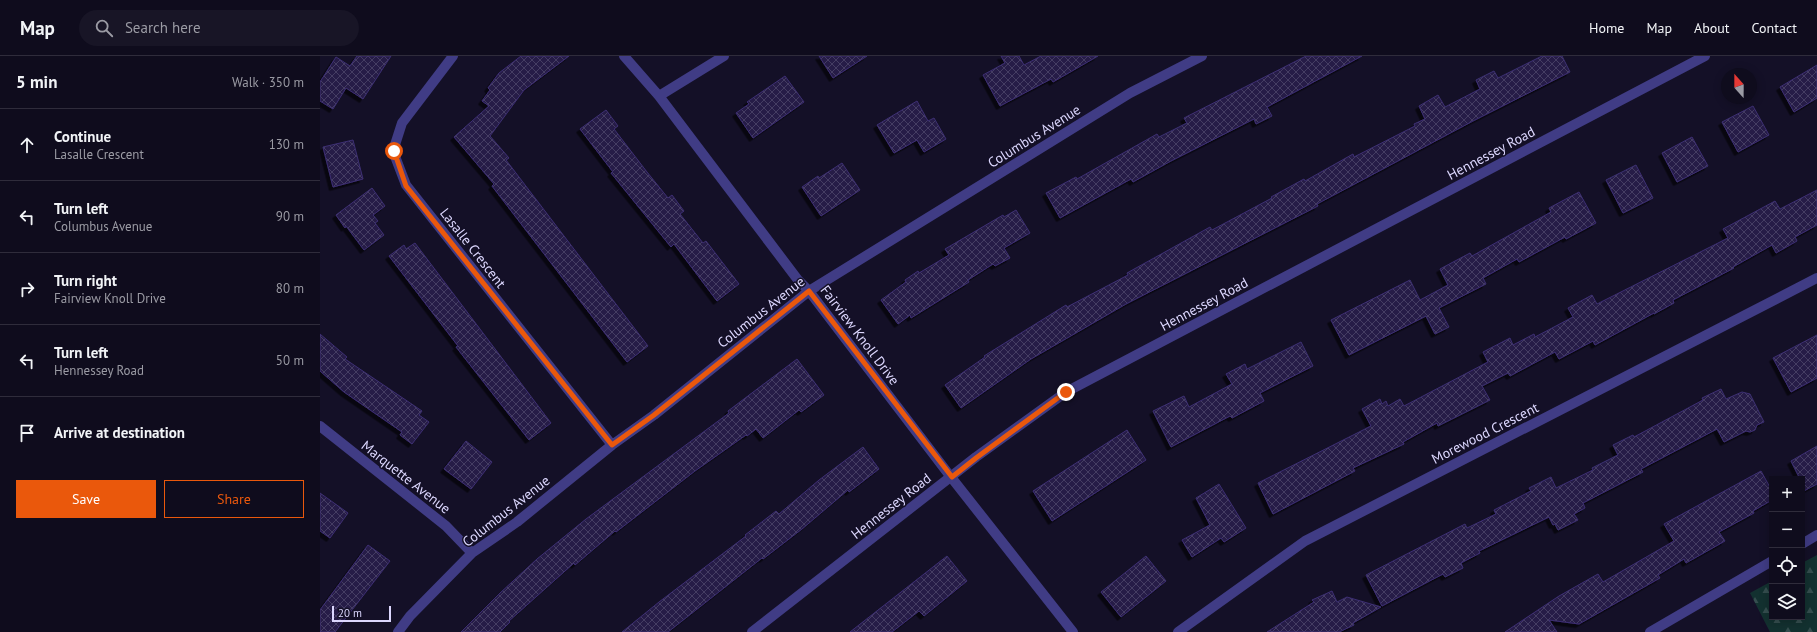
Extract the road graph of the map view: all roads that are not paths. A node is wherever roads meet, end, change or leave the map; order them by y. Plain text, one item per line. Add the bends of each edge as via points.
1 (452, 56) edge
2 (624, 56) edge
3 (724, 56) edge
4 (1202, 56) edge
5 (1705, 56) edge
6 (659, 96) junction
7 (1817, 278) edge
8 (809, 291) junction
9 (320, 426) edge
10 (612, 445) junction
11 (952, 477) junction
12 (1817, 535) edge
13 (1805, 542) edge
14 (472, 553) junction
15 (1769, 563) edge
16 (398, 632) edge
17 (752, 632) edge
18 (1073, 632) edge
19 (1178, 632) edge
20 (1650, 632) edge

1 - 10 street, Lasalle Crescent via 402,123 394,151 406,186
2 - 6 street, Fairview Knoll Drive
3 - 6 street
4 - 8 street, Columbus Avenue via 1130,93
5 - 11 street, Hennessey Road via 1066,392
6 - 8 street, Fairview Knoll Drive via 798,280
7 - 19 street, Morewood Crescent via 1305,541
8 - 10 street, Columbus Avenue via 654,415
8 - 11 street, Fairview Knoll Drive
9 - 14 street, Marquette Avenue via 446,526
10 - 14 street, Columbus Avenue via 517,522
11 - 17 street, Hennessey Road
11 - 18 street, Fairview Knoll Drive
12 - 13 street
14 - 16 street, Columbus Avenue via 410,616
15 - 20 street

